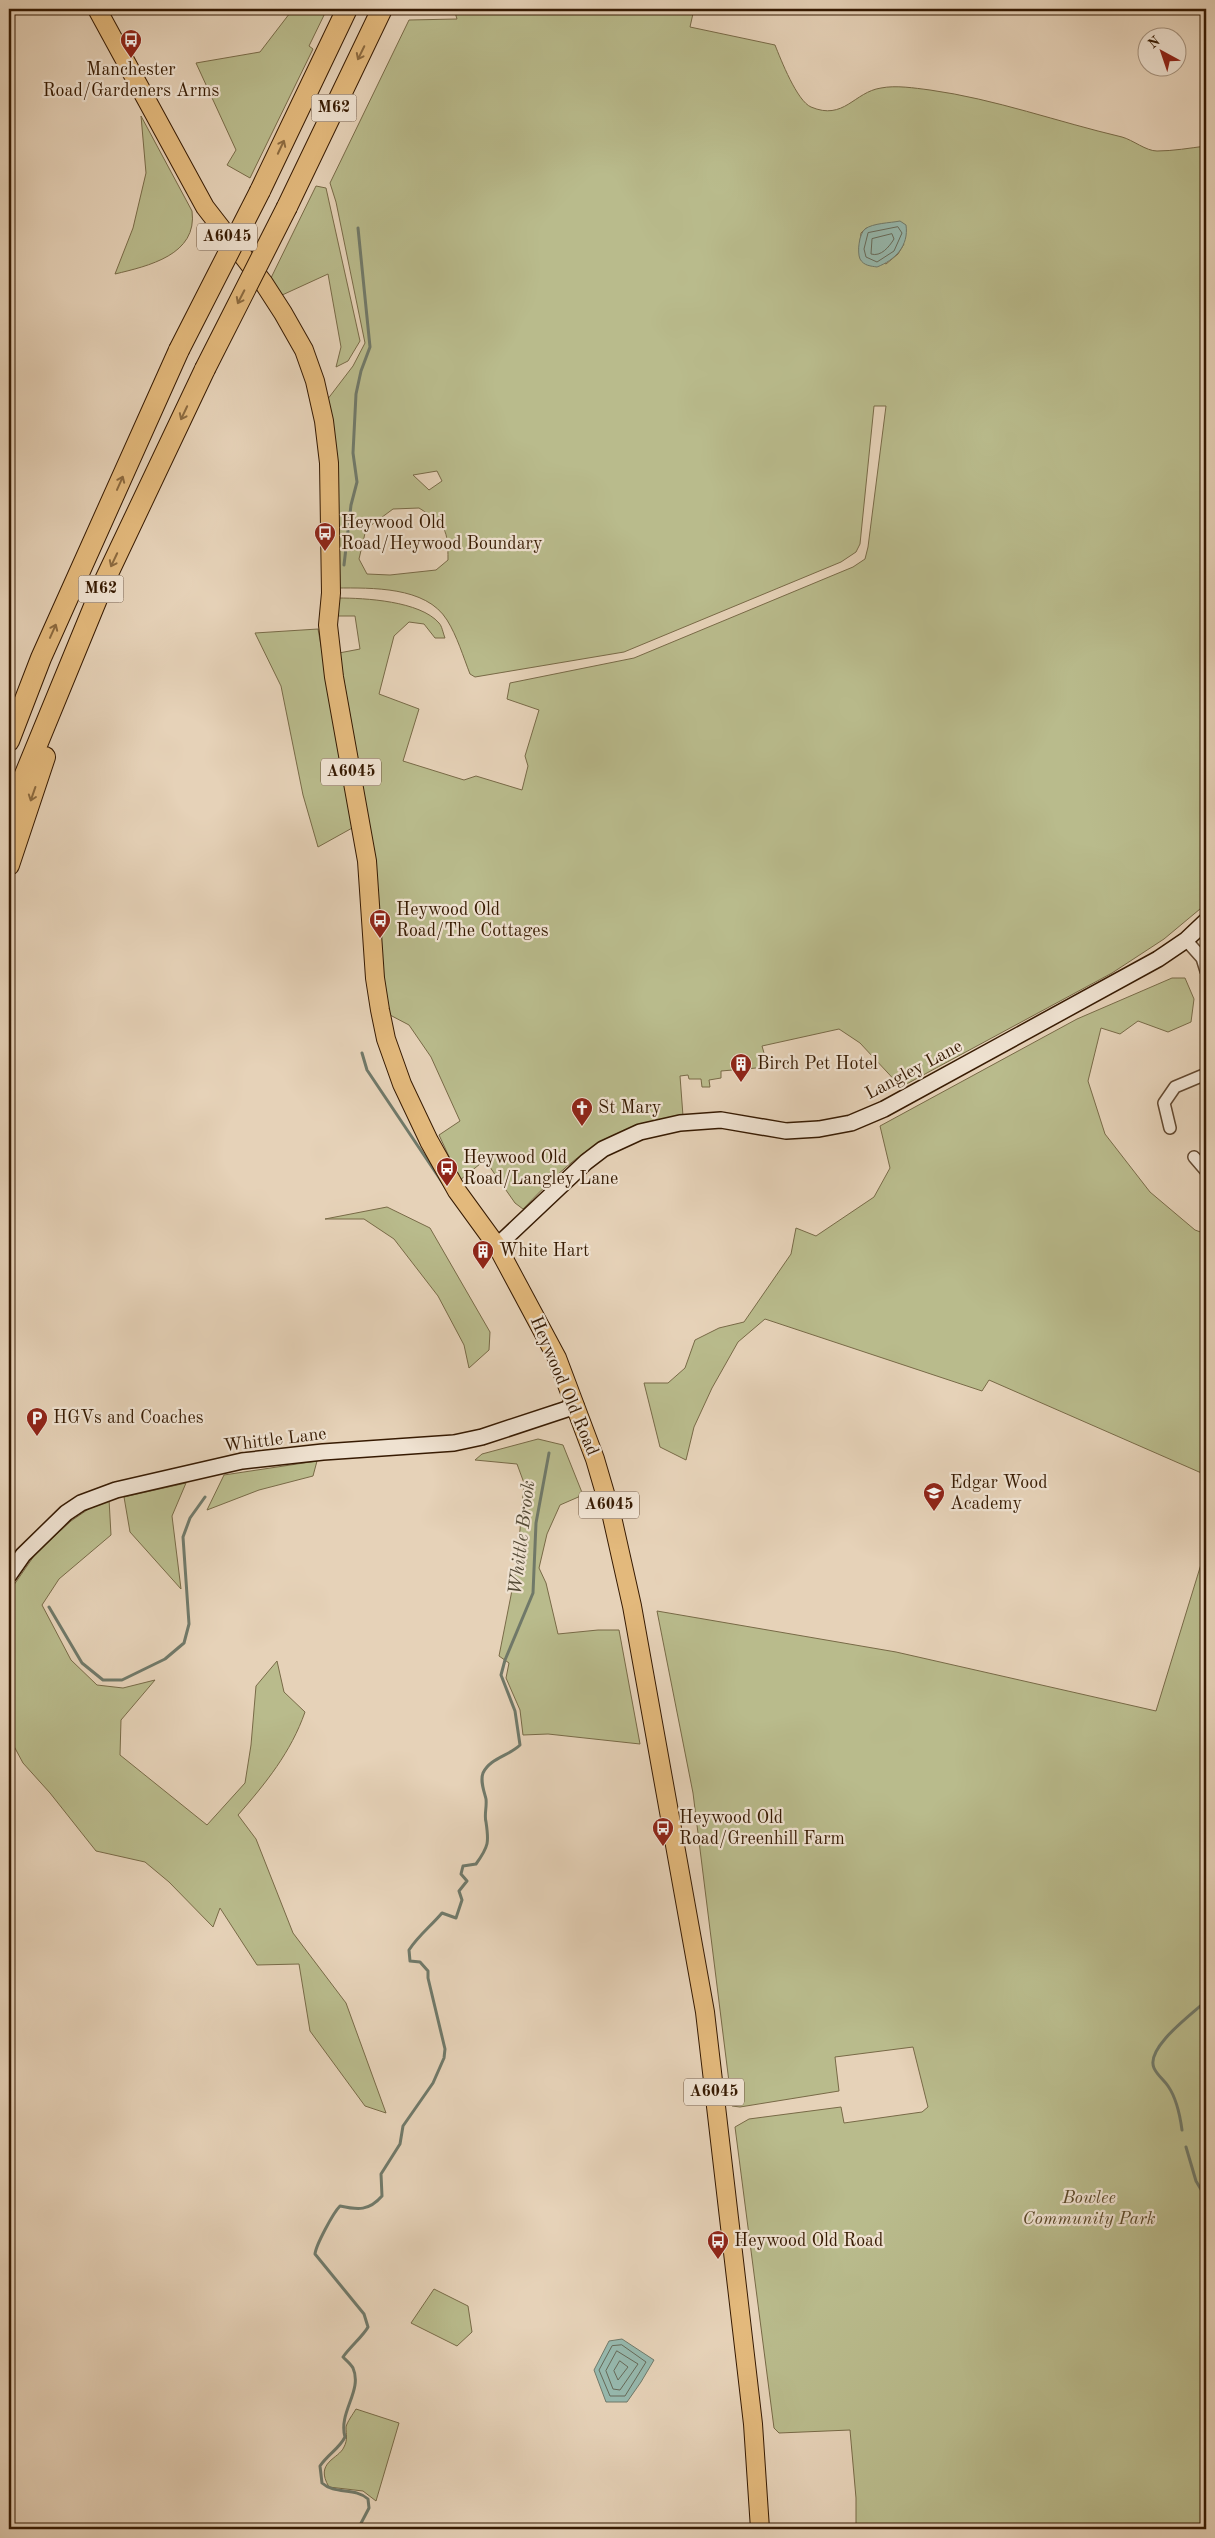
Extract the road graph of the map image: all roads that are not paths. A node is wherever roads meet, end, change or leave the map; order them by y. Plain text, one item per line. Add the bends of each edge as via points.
1 (97, 9) edge
2 (347, 9) edge
3 (382, 9) edge
4 (104, 582) junction
5 (41, 658) junction
6 (9, 718) edge
7 (9, 741) edge
8 (9, 813) edge
9 (9, 865) edge
10 (1206, 921) edge
11 (1186, 940) junction
12 (1206, 971) edge
13 (1206, 1074) edge
14 (1170, 1128) dead end
15 (1194, 1157) dead end
16 (1206, 1171) edge
17 (497, 1246) junction
18 (576, 1406) junction
19 (9, 1575) edge
20 (760, 2529) edge

1 - 17 main road, Heywood Old Road / A6045 via 211,216 264,282 283,313 304,350 315,381 329,463 329,634 367,861 375,978 386,1039 402,1084 429,1140 457,1191
5 -> 2 highway, M62, bridge via 179,350
3 -> 4 highway, M62, bridge
4 - 8 highway, M62
4 -> 9 highway, M62
5 - 6 highway, M62
5 - 7 highway, M62
10 - 11 street, Langley Lane
11 - 12 street via 1202,958
11 - 17 street, Langley Lane via 1158,959 884,1109 851,1123 786,1131 721,1120 659,1126 620,1140 586,1162
13 - 14 street via 1175,1087 1164,1103
15 - 16 street
17 - 18 main road, Heywood Old Road / A6045 via 543,1330
18 - 19 street, Whittle Lane via 454,1443 242,1461 116,1490 81,1503 66,1513 23,1555
18 - 20 main road, Heywood Old Road / A6045 via 612,1517 632,1606 705,2012 753,2424

